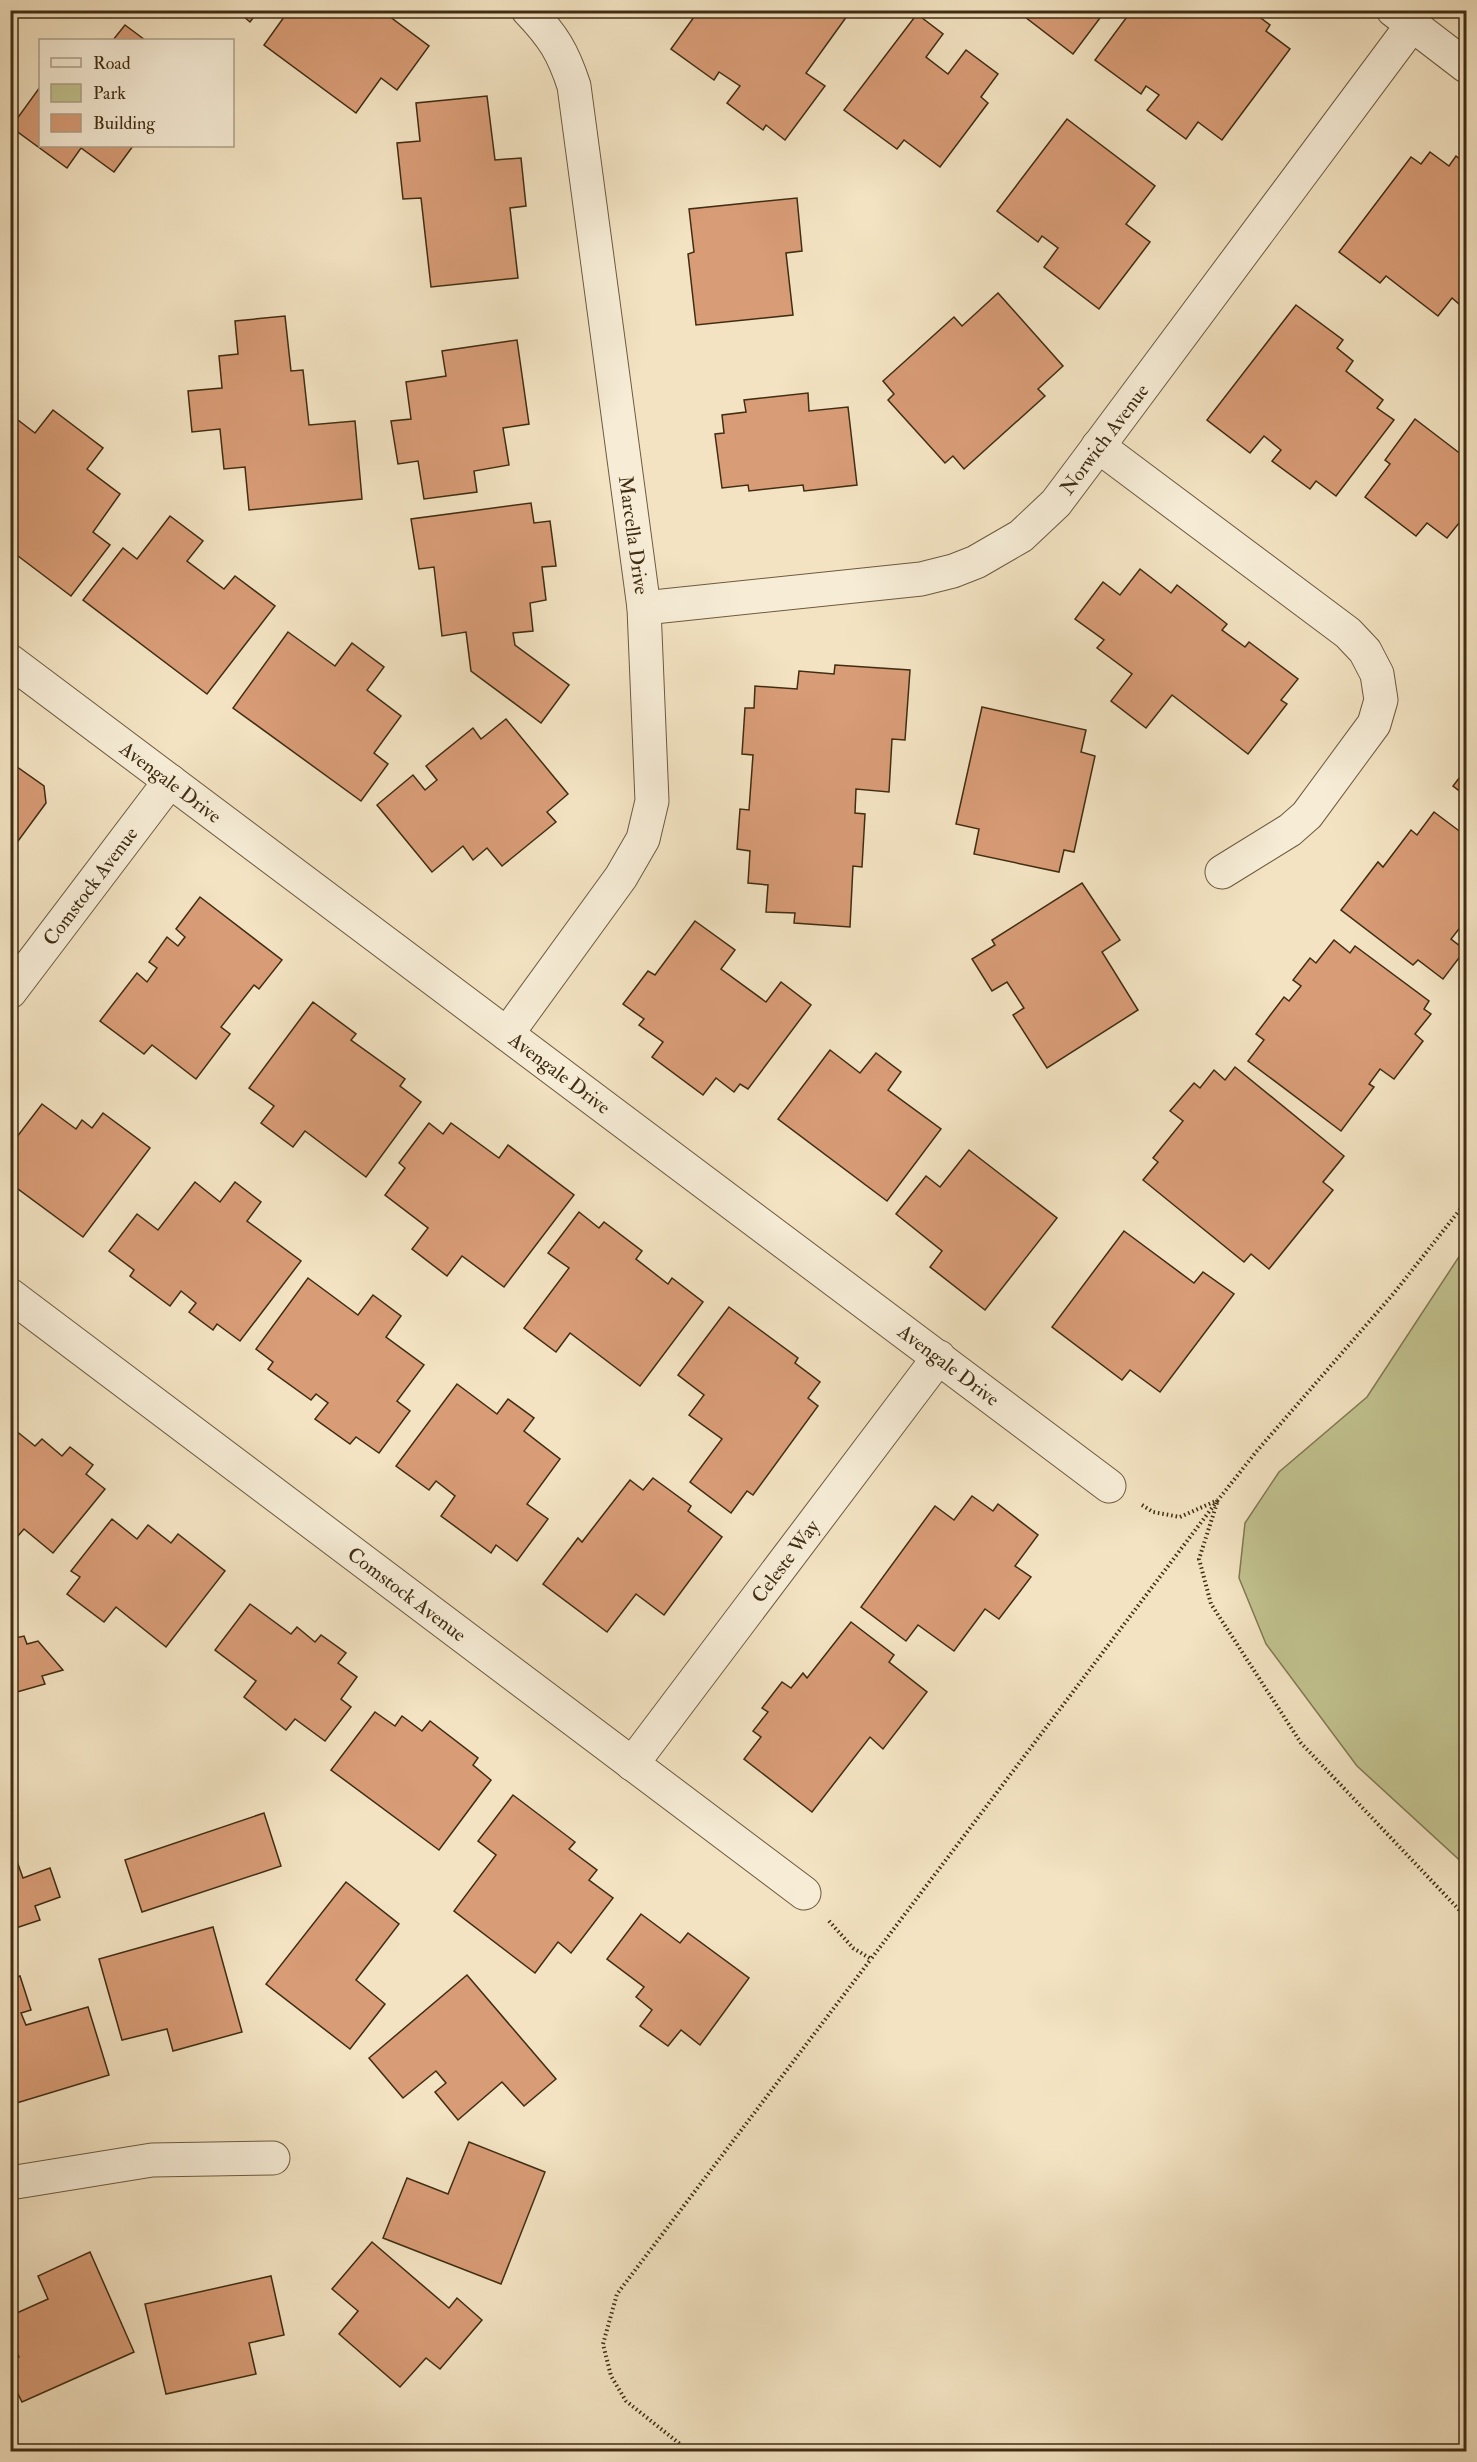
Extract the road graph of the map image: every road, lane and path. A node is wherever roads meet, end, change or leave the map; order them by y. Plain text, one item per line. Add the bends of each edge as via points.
1 (528, 10) edge
2 (1403, 18) edge
3 (1467, 66) edge
4 (1098, 446) junction
5 (644, 608) junction
6 (10, 661) edge
7 (170, 781) junction
8 (1222, 872) dead end
9 (10, 992) edge
10 (507, 1034) junction
11 (1467, 1202) edge
12 (10, 1295) edge
13 (939, 1357) junction
14 (1108, 1486) joint
15 (1218, 1500) junction
16 (632, 1764) junction
17 (804, 1893) joint
18 (1467, 1917) edge
19 (871, 1959) junction
20 (273, 2158) dead end
21 (10, 2183) edge
22 (690, 2451) edge

1 - 5 street, Marcella Drive via 548,30 564,56 574,86
2 - 3 street
2 - 4 street, Norwich Avenue
4 - 5 street, Norwich Avenue via 1056,503 1021,536 953,571 921,579
4 - 8 street via 1348,633 1365,651 1377,674 1381,700 1374,724 1306,815 1290,830
5 - 10 street, Marcella Drive via 652,783 646,830 609,895
6 - 7 street, Avengale Drive
7 - 9 street, Comstock Avenue
7 - 10 street, Avengale Drive
10 - 13 street, Avengale Drive
11 - 15 path
12 - 16 street, Comstock Avenue
13 - 14 street, Avengale Drive
13 - 16 street, Celeste Way
14 - 15 path via 1153,1512 1180,1517
15 - 18 path via 1199,1559 1211,1604 1300,1743
15 - 19 path
16 - 17 street, Comstock Avenue
17 - 19 path via 853,1948
19 - 22 path via 617,2294 603,2344 611,2376 626,2401
20 - 21 street via 152,2160

